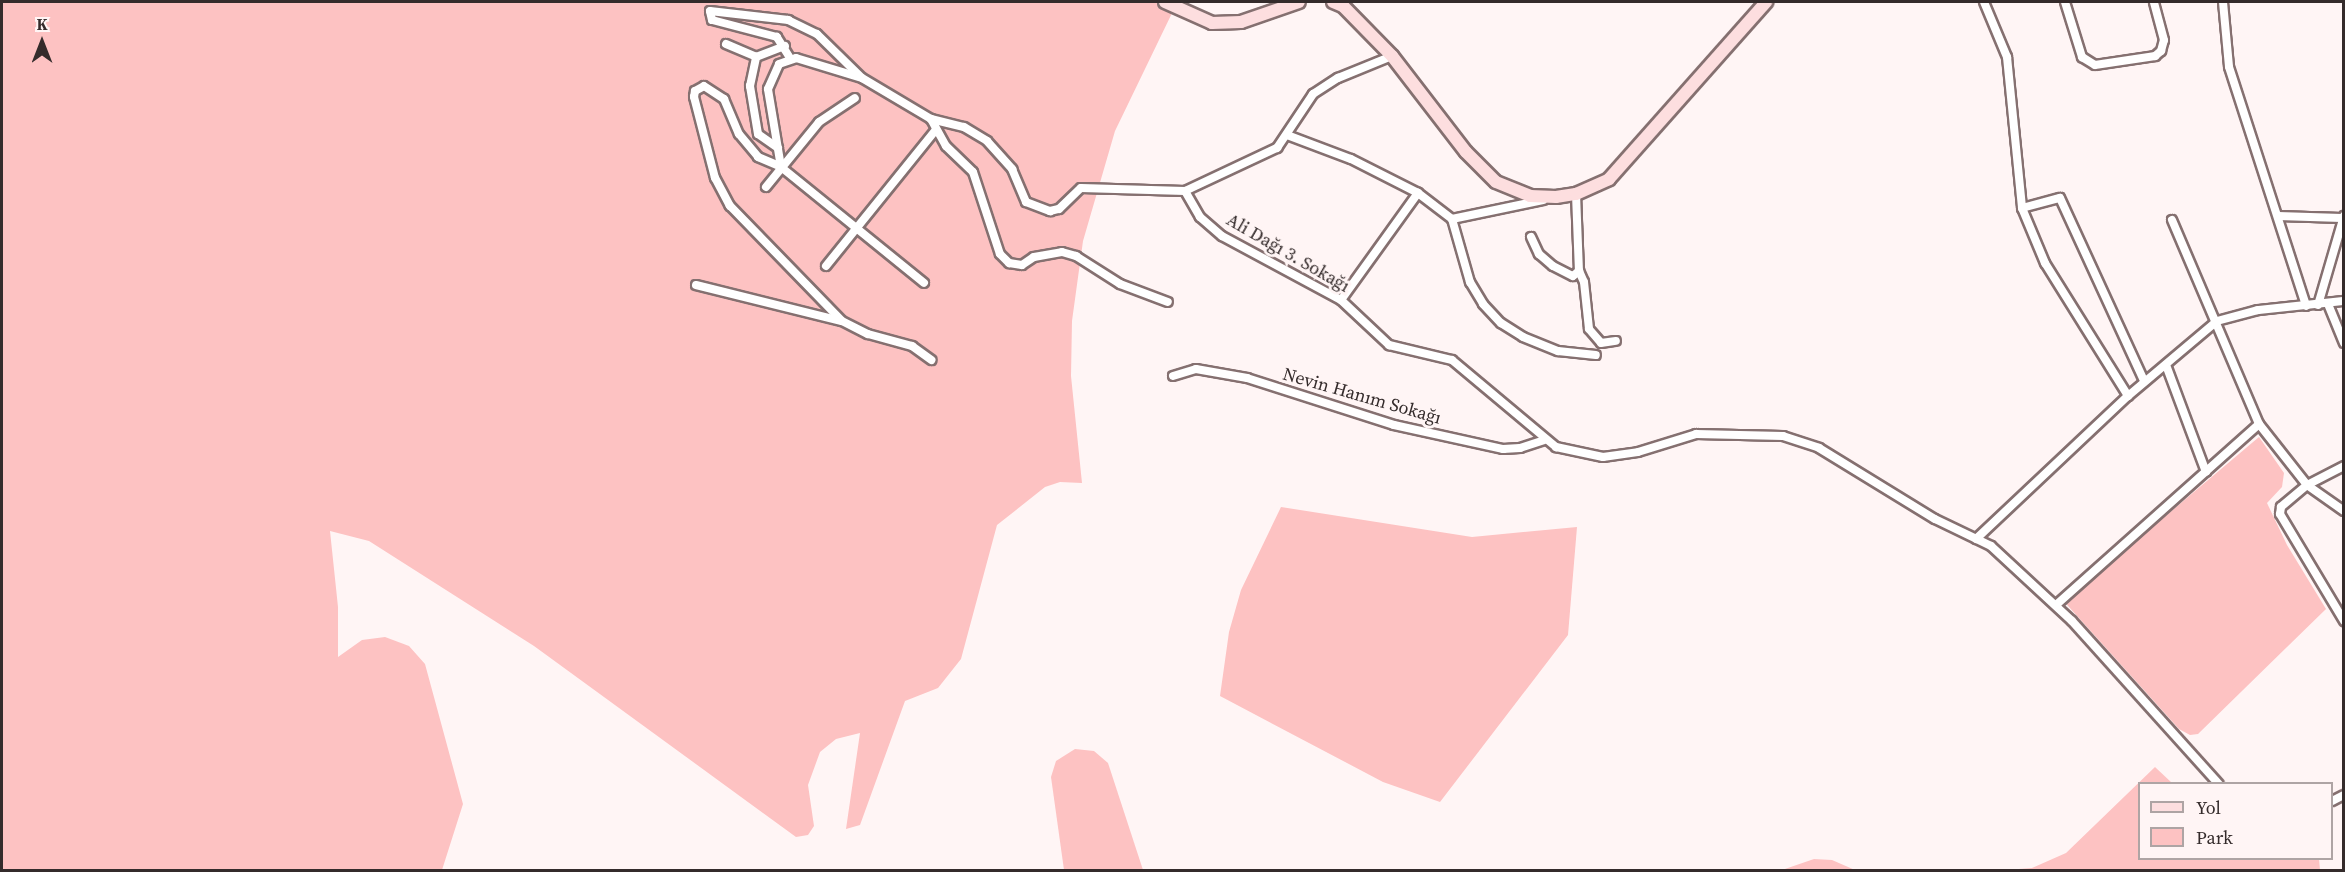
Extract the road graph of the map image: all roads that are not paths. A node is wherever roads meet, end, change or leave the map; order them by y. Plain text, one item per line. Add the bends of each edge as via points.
1 (1165, 2) edge
2 (1299, 2) edge
3 (1333, 2) edge
4 (1766, 2) edge
5 (1984, 2) edge
6 (2065, 2) edge
7 (2154, 2) edge
8 (2223, 2) edge
9 (726, 44) dead end
10 (785, 46) junction
11 (1392, 56) junction
12 (756, 57) junction
13 (790, 58) junction
14 (862, 78) junction
15 (855, 99) dead end
16 (931, 119) junction
17 (935, 131) junction
18 (1287, 135) junction
19 (778, 148) junction
20 (781, 167) junction
21 (766, 187) dead end
22 (1185, 191) junction
23 (1418, 193) junction
24 (1576, 194) junction
25 (1556, 197) junction
26 (2022, 208) junction
27 (2278, 216) junction
28 (2343, 217) edge
29 (1452, 219) junction
30 (2172, 220) dead end
31 (857, 229) junction
32 (1531, 237) dead end
33 (826, 266) dead end
34 (1579, 271) junction
35 (924, 283) dead end
36 (696, 285) dead end
37 (1341, 300) junction
38 (2343, 301) edge
39 (1168, 302) dead end
40 (2328, 304) junction
41 (2318, 305) junction
42 (2306, 306) junction
43 (842, 321) junction
44 (2217, 321) junction
45 (1616, 340) dead end
46 (2343, 343) edge
47 (1596, 356) dead end
48 (931, 360) dead end
49 (2166, 365) junction
50 (1173, 376) dead end
51 (2144, 381) junction
52 (2128, 396) junction
53 (2259, 424) junction
54 (1544, 440) junction
55 (2343, 466) edge
56 (2206, 472) junction
57 (2307, 485) junction
58 (2343, 511) edge
59 (1976, 539) junction
60 (2056, 605) junction
61 (2343, 621) edge
62 (2218, 782) edge

1 - 2 main road via 1212,23 1241,22
3 - 11 main road via 1343,6
4 - 24 main road via 1609,179
5 - 26 street via 2007,57
6 - 7 street via 2082,57 2095,64 2155,56 2161,51 2164,40
8 - 27 street via 2229,67
9 - 12 street
10 - 12 street
10 - 13 street
10 - 14 street via 769,34 712,20 709,15 716,9 788,20 817,34
11 - 18 street via 1338,78 1313,94
11 - 25 main road via 1466,152 1496,182 1530,196
12 - 19 street via 750,86 752,111 758,134
13 - 14 street
13 - 19 street via 775,69 768,89
14 - 16 street
15 - 20 street via 819,122
16 - 17 street
16 - 22 street via 964,127 987,141 1012,169 1026,202 1041,211 1059,209 1081,188
17 - 31 street
17 - 39 street via 973,172 1000,254 1009,264 1022,265 1048,252 1062,252 1076,256 1120,284
18 - 22 street via 1278,148
18 - 23 street via 1351,159
19 - 20 street
20 - 21 street
20 - 31 street
20 - 43 street via 758,157 739,134 719,93 704,86 698,88 694,97 715,178 730,206
22 - 37 street, Ali Dağı 3. Sokağı via 1200,217 1222,236
23 - 29 street
23 - 37 street
24 - 25 main road
24 - 34 street
25 - 29 street
26 - 51 street via 2060,198
26 - 52 street via 2045,263
27 - 28 street
27 - 42 street
28 - 41 street
29 - 47 street via 1470,282 1501,323 1523,338 1558,351
30 - 44 street
31 - 33 street
31 - 35 street
32 - 34 street via 1553,266 1573,276
34 - 45 street via 1592,335 1601,343
36 - 43 street
37 - 54 street, Ali Dağı 3. Sokağı via 1389,345 1452,360
38 - 40 street
40 - 41 street
40 - 46 street
41 - 42 street
42 - 44 street via 2258,310
43 - 48 street via 868,334 912,346
44 - 49 street
44 - 53 street
49 - 51 street
49 - 56 street
50 - 54 street, Nevin Hanım Sokağı via 1196,369 1247,378 1394,425 1503,448 1520,448
51 - 52 street
52 - 59 street
53 - 56 street
53 - 57 street
54 - 59 street, Ali Dağı 3. Sokağı via 1571,452 1603,457 1638,452 1682,435 1783,436 1819,448 1935,519
55 - 57 street
56 - 60 street
57 - 58 street
57 - 61 street via 2281,507 2280,517
59 - 60 street, Ali Dağı 3. Sokağı via 2003,554
60 - 62 street, Ali Dağı 3. Sokağı

